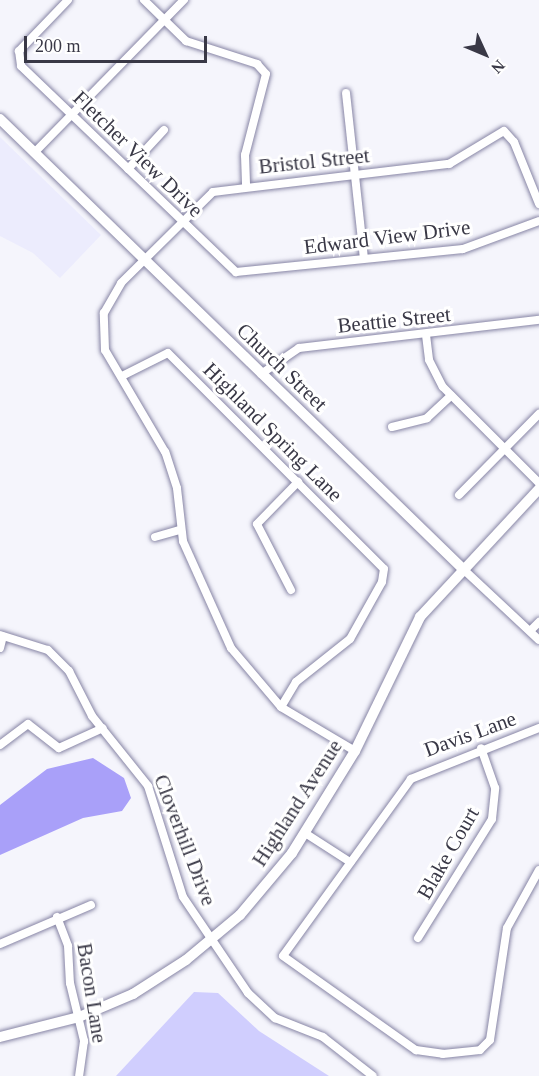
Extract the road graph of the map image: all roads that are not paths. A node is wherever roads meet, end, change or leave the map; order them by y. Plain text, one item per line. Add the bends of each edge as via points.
1 (68, 0) edge
2 (144, 0) edge
3 (184, 0) edge
4 (162, 23) junction
5 (346, 93) dead end
6 (72, 114) junction
7 (0, 119) edge
8 (164, 130) dead end
9 (35, 152) junction
10 (128, 169) junction
11 (355, 175) junction
12 (246, 187) junction
13 (539, 204) edge
14 (539, 220) edge
15 (182, 221) junction
16 (364, 258) junction
17 (144, 260) junction
18 (236, 272) joint
19 (539, 320) edge
20 (426, 335) junction
21 (261, 374) junction
22 (122, 376) junction
23 (451, 396) junction
24 (539, 414) edge
25 (392, 428) dead end
26 (504, 448) junction
27 (298, 482) junction
28 (539, 483) edge
29 (539, 489) edge
30 (459, 495) dead end
31 (179, 530) junction
32 (155, 537) dead end
33 (462, 568) junction
34 (291, 590) dead end
35 (539, 622) edge
36 (530, 631) junction
37 (1, 635) edge
38 (539, 639) edge
39 (0, 648) edge
40 (280, 707) junction
41 (103, 728) junction
42 (539, 728) edge
43 (0, 745) edge
44 (481, 748) junction
45 (355, 751) junction
46 (305, 833) junction
47 (350, 862) junction
48 (539, 870) edge
49 (91, 905) dead end
50 (57, 917) junction
51 (418, 938) dead end
52 (212, 939) junction
53 (0, 944) edge
54 (79, 1017) junction
55 (0, 1037) edge
56 (80, 1076) edge
57 (373, 1076) edge

1 - 6 street, Fletcher View Drive via 17,58
2 - 4 street
3 - 4 street
4 - 6 street
4 - 12 street via 207,52 263,68 266,74 245,155
5 - 11 street
6 - 9 street
6 - 10 street, Fletcher View Drive
7 - 9 main road, Church Street
8 - 10 street
9 - 17 main road, Church Street
10 - 15 street, Fletcher View Drive
11 - 12 street, Bristol Street
11 - 13 street, Bristol Street via 449,164 504,131 514,142
11 - 16 street
12 - 15 street, Bristol Street via 213,192
14 - 16 street, Edward View Drive via 463,249
15 - 17 street, Bristol Street
15 - 18 street, Fletcher View Drive
16 - 18 street, Edward View Drive
17 - 21 main road, Church Street
17 - 22 street, Bristol Street via 121,283 105,313 105,350
19 - 20 street, Beattie Street
20 - 21 street, Beattie Street via 299,348
20 - 23 street via 435,375
21 - 33 main road, Church Street
22 - 27 street, Highland Spring Lane via 168,353
22 - 31 street, Bristol Street via 171,468
23 - 25 street via 427,418
23 - 26 street
24 - 26 street
26 - 28 street
26 - 30 street
27 - 34 street via 256,524
27 - 40 street, Highland Spring Lane via 386,576 346,644 296,682
29 - 33 main road, Highland Avenue
31 - 32 street
31 - 40 street, Bristol Street via 231,648
33 - 36 street, Church Street
33 - 45 main road, Highland Avenue via 420,617
35 - 36 street
36 - 38 street, Church Street
37 - 39 street
37 - 41 street, Cloverhill Drive via 32,642 61,660
40 - 45 street, Bristol Street
41 - 43 street via 59,748 28,724
41 - 52 street, Cloverhill Drive via 148,786 183,897
42 - 44 street, Davis Lane
44 - 47 street, Davis Lane via 411,779
44 - 51 street, Blake Court via 495,788 492,819
45 - 46 main road, Highland Avenue
46 - 47 street
46 - 52 main road, Highland Avenue via 261,892
47 - 48 street, Davis Lane via 320,909 284,949 285,960 338,989 416,1050 443,1054 486,1047 507,928
49 - 50 street
50 - 53 street
50 - 54 street, Bacon Lane via 68,946
52 - 54 main road, Highland Avenue via 133,994
52 - 57 street, Cloverhill Drive via 261,1009 323,1037
54 - 55 main road, Highland Avenue
54 - 56 street, Bacon Lane via 84,1041

